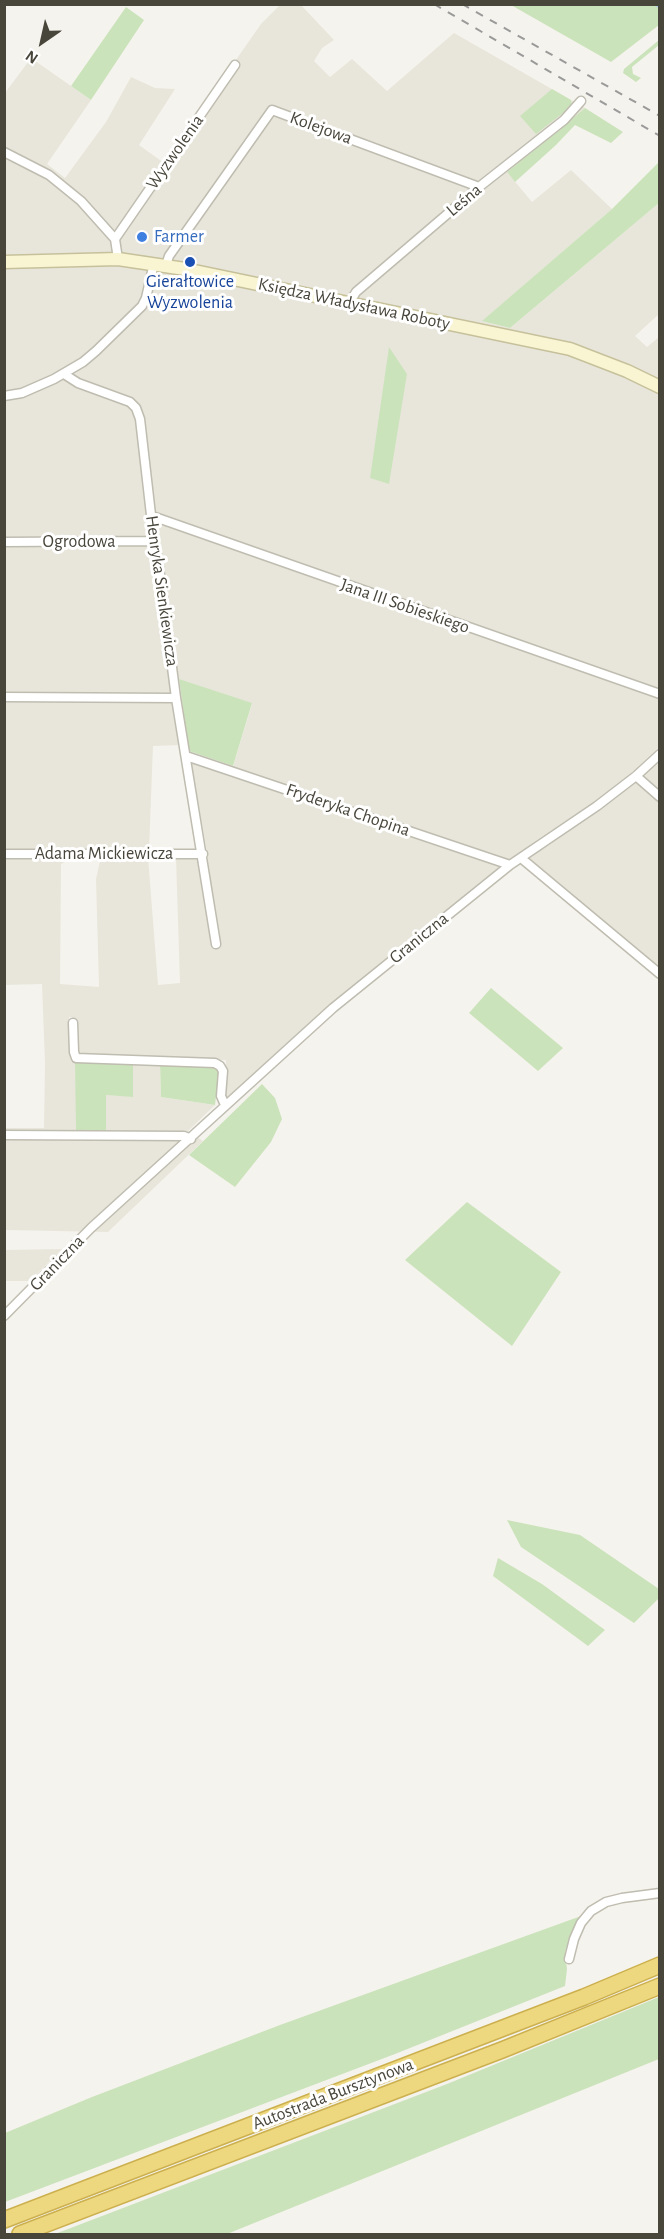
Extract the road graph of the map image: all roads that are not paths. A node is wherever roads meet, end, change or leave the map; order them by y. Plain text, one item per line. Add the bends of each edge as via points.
1 (235, 65) dead end
2 (581, 101) dead end
3 (4, 152) edge
4 (479, 187) junction
5 (115, 239) junction
6 (118, 259) junction
7 (4, 262) edge
8 (160, 264) junction
9 (350, 303) junction
10 (64, 374) junction
11 (660, 387) edge
12 (4, 396) edge
13 (152, 516) junction
14 (154, 541) junction
15 (4, 542) edge
16 (660, 694) edge
17 (4, 698) edge
18 (176, 698) junction
19 (660, 754) edge
20 (186, 756) junction
21 (636, 776) junction
22 (660, 798) edge
23 (4, 854) edge
24 (203, 854) junction
25 (521, 858) junction
26 (510, 865) junction
27 (216, 944) dead end
28 (660, 974) edge
29 (73, 1023) dead end
30 (225, 1105) junction
31 (4, 1135) edge
32 (191, 1139) junction
33 (4, 1316) edge
34 (660, 1893) edge
35 (569, 1959) dead end
36 (660, 1965) edge
37 (660, 1986) edge
38 (4, 2220) edge
39 (20, 2235) edge

1 - 5 street, Wyzwolenia
2 - 4 street, Leśna via 564,120
3 - 5 street via 75,195
4 - 8 street, Kolejowa via 272,110
4 - 9 street, Leśna via 356,292
5 - 6 street
6 - 7 main road, Księdza Władysława Roboty
6 - 8 main road, Księdza Władysława Roboty
8 - 9 main road, Księdza Władysława Roboty
8 - 10 street via 142,306 96,351
9 - 11 main road, Księdza Władysława Roboty via 570,349
10 - 12 street via 22,393
10 - 13 street, Henryka Sienkiewicza via 136,408
13 - 14 street, Henryka Sienkiewicza
13 - 16 street, Jana III Sobieskiego
14 - 15 street, Ogrodowa
14 - 18 street, Henryka Sienkiewicza
17 - 18 street
18 - 20 street, Henryka Sienkiewicza
19 - 21 street, Graniczna
20 - 24 street, Henryka Sienkiewicza
20 - 26 street, Fryderyka Chopina
21 - 22 street
21 - 25 street, Graniczna
23 - 24 street, Adama Mickiewicza
24 - 27 street, Henryka Sienkiewicza
25 - 26 street, Graniczna
25 - 28 street
26 - 30 street, Graniczna via 333,1008
29 - 30 street via 76,1058 214,1062 223,1071 221,1096
30 - 32 street, Graniczna
31 - 32 street
32 - 33 street, Graniczna via 91,1228
34 - 35 street via 606,1902 591,1911 581,1923
36 - 38 highway, Autostrada Bursztynowa
37 - 39 highway, Autostrada Bursztynowa

